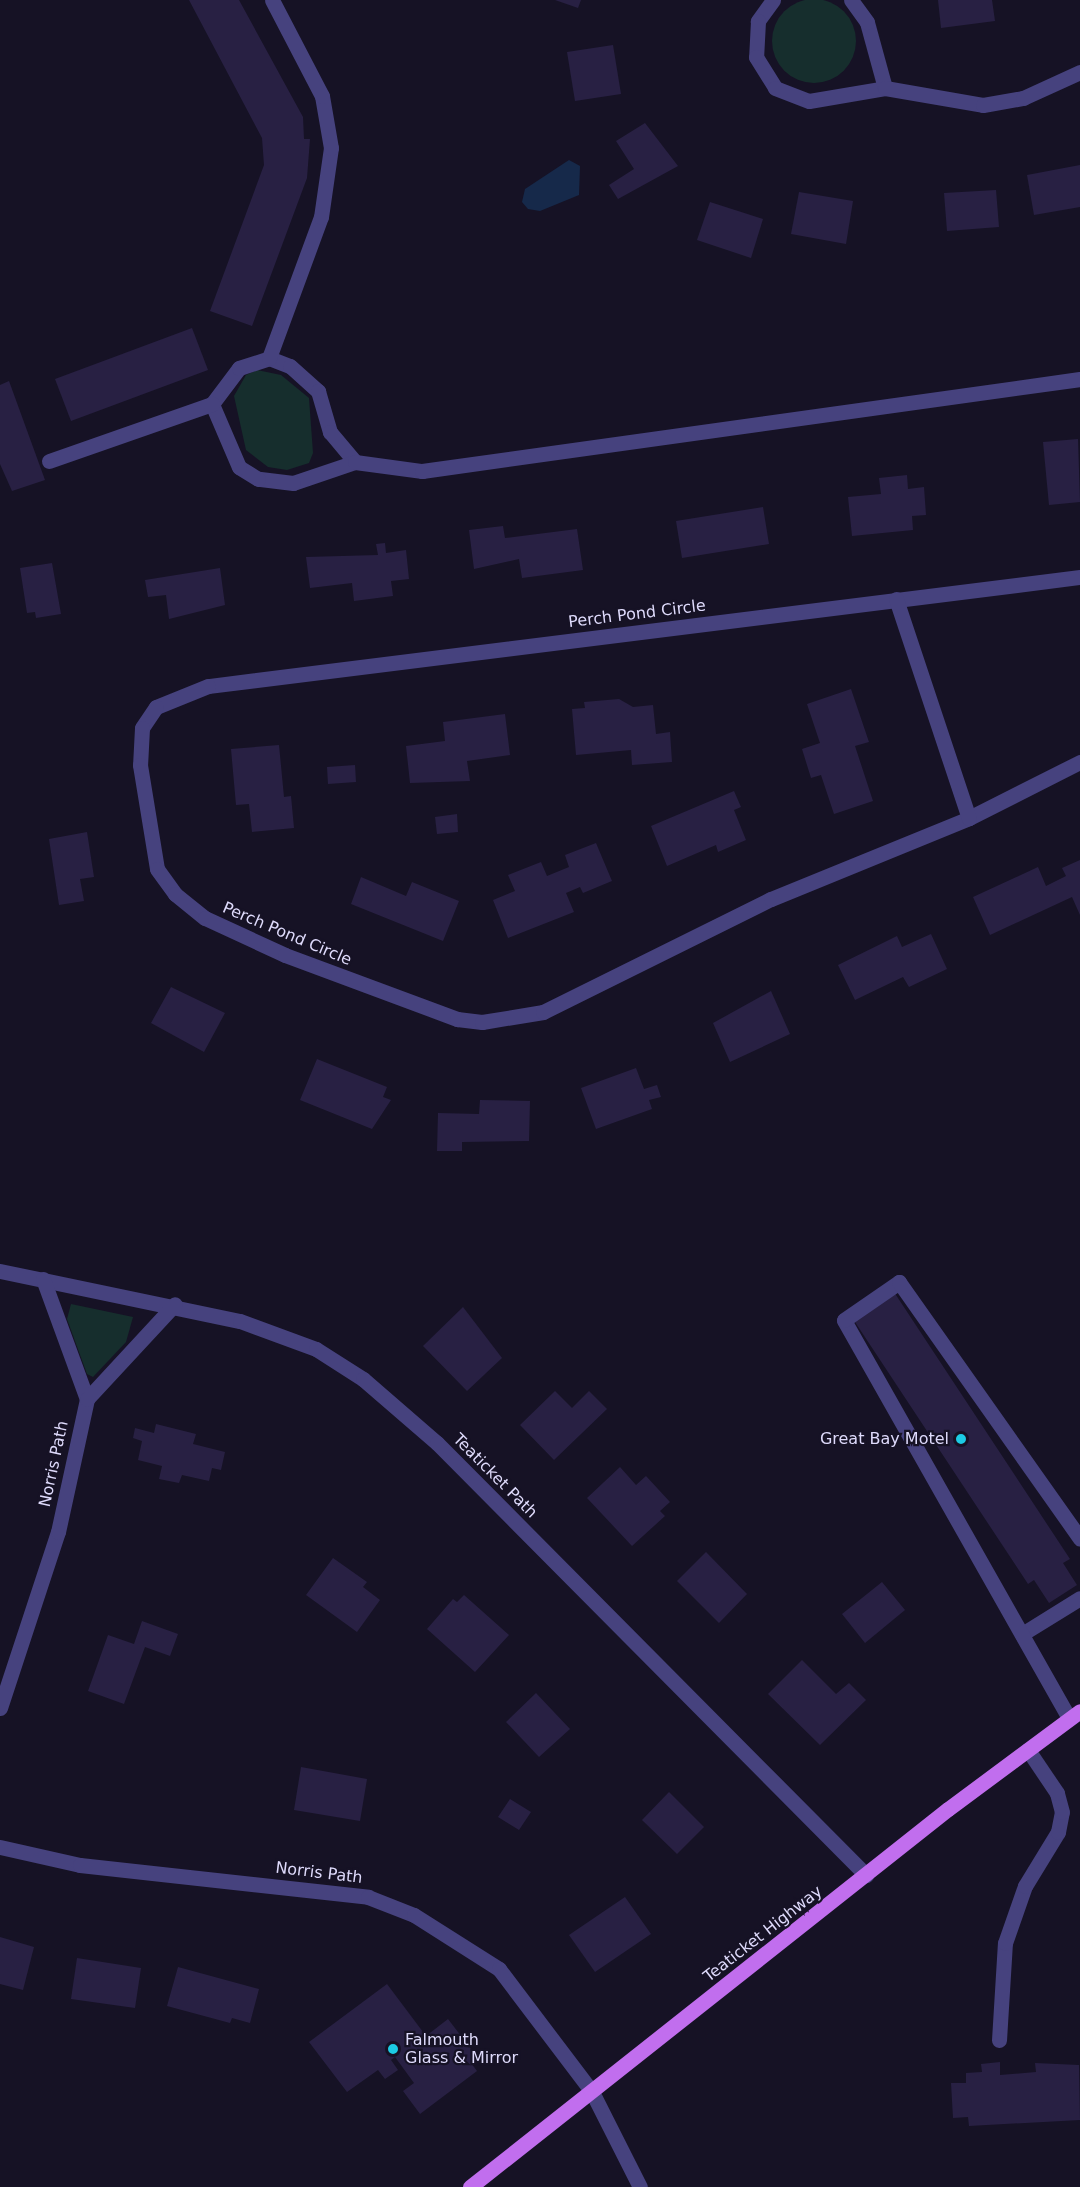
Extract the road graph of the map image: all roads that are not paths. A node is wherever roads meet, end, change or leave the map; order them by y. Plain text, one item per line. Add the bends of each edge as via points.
1 (272, 0) edge
2 (774, 0) edge
3 (852, 0) edge
4 (1080, 72) edge
5 (885, 88) junction
6 (269, 358) junction
7 (1080, 379) edge
8 (212, 404) junction
9 (49, 461) dead end
10 (355, 462) junction
11 (1080, 577) edge
12 (896, 599) junction
13 (1080, 762) edge
14 (969, 818) junction
15 (0, 1271) edge
16 (43, 1279) junction
17 (175, 1304) junction
18 (87, 1399) junction
19 (1080, 1539) edge
20 (1080, 1598) edge
21 (1022, 1634) junction
22 (0, 1708) edge
23 (1075, 1715) edge
24 (1028, 1750) junction
25 (0, 1848) edge
26 (866, 1875) junction
27 (999, 2040) dead end
28 (592, 2092) junction
29 (470, 2187) edge
30 (640, 2187) edge

1 - 6 street via 322,96 331,147 321,217
2 - 5 street via 758,21 754,39 759,66 775,88 809,101
3 - 5 street via 867,22
4 - 5 street via 1023,98 983,105
6 - 8 street via 239,368
6 - 10 street via 290,366 318,391 330,432
7 - 10 street via 422,471
8 - 9 street
8 - 10 street via 228,451 258,479 293,483
11 - 12 street, Perch Pond Circle
12 - 14 street
12 - 14 street, Perch Pond Circle via 226,683 174,697 156,707 142,728 140,765 157,869 175,894 205,918 285,955 457,1019 482,1022 543,1012 771,898
13 - 14 street, Perch Pond Circle
15 - 16 street, Teaticket Path
16 - 17 street, Teaticket Path
16 - 18 street
17 - 18 street
17 - 26 street, Teaticket Path via 308,1346 363,1379 437,1443
18 - 22 street, Norris Path via 58,1533
19 - 21 street via 899,1282 844,1320
20 - 21 street
21 - 23 street
23 - 24 main road, Teaticket Highway
24 - 26 main road, Teaticket Highway
24 - 27 street via 1057,1793 1062,1812 1058,1832 1025,1886 1005,1943
25 - 28 street, Norris Path via 80,1865 368,1897 414,1915 499,1969
26 - 28 main road, Teaticket Highway
28 - 29 main road, Teaticket Highway
28 - 30 street, Norris Path

